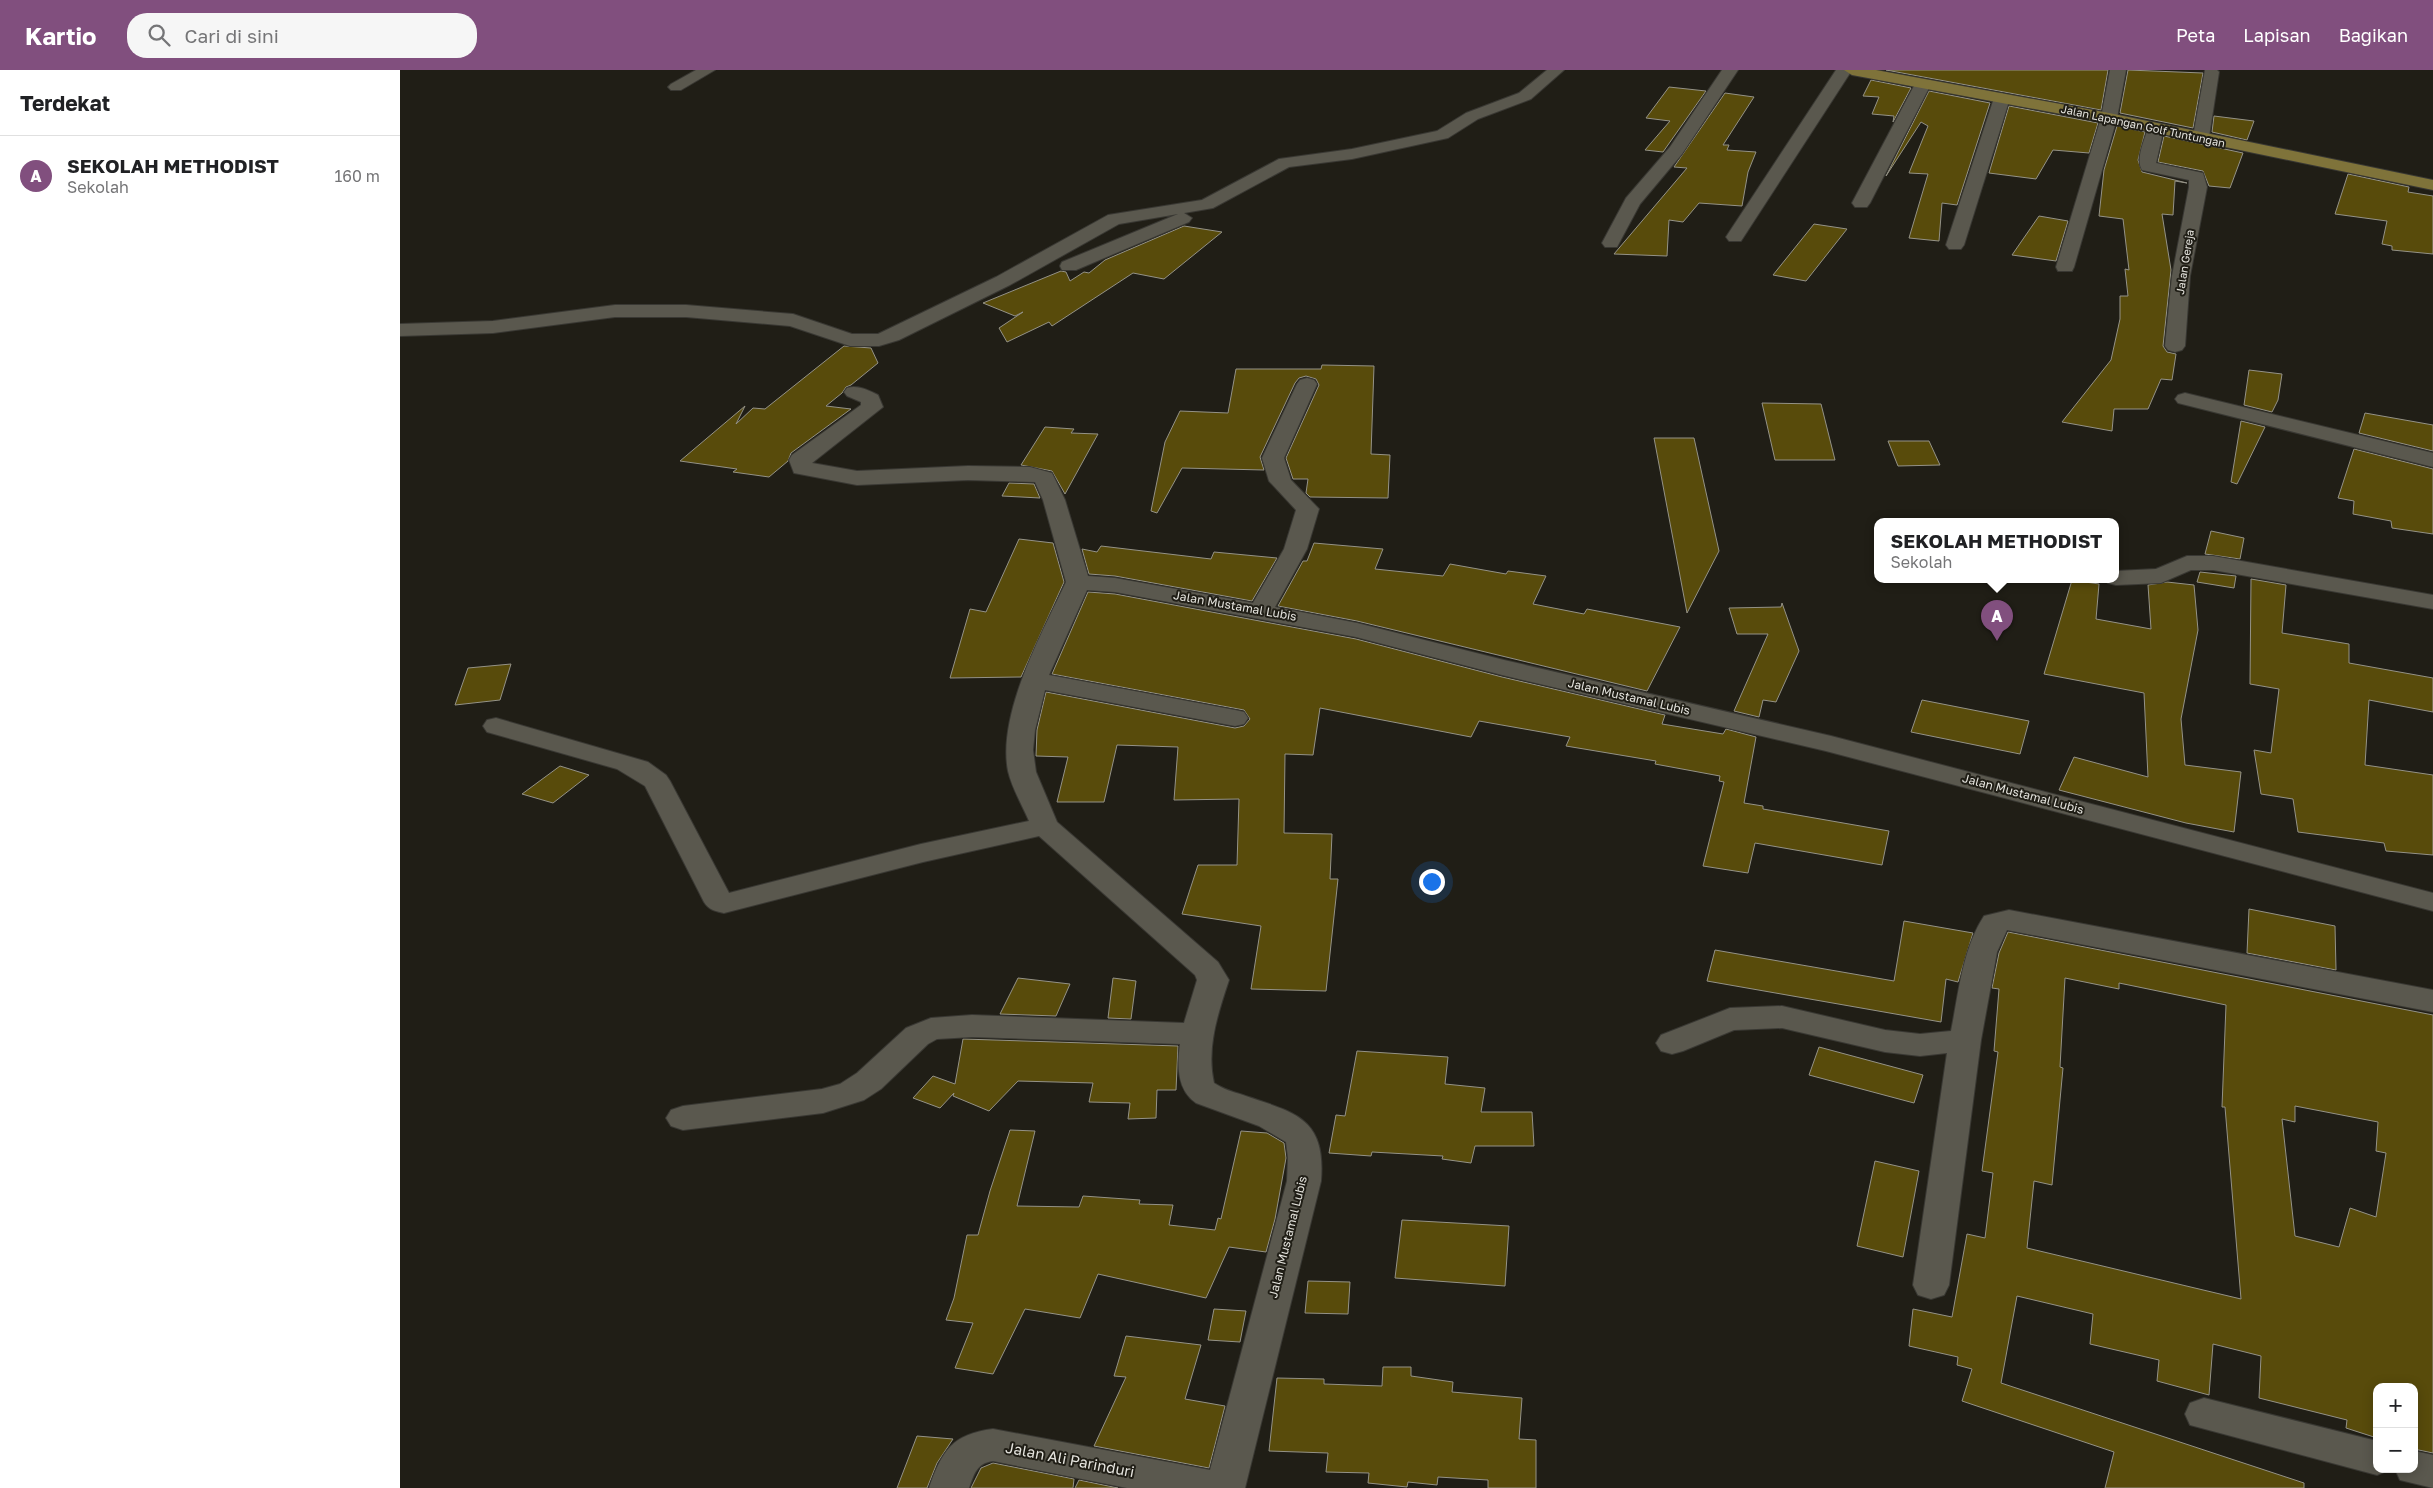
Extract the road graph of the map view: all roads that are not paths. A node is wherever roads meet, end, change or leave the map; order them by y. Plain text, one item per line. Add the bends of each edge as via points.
1 (707, 70) edge
2 (1556, 70) edge
3 (1730, 70) edge
4 (1844, 70) edge
5 (1852, 70) edge
6 (2118, 70) edge
7 (1873, 72) edge
8 (2211, 72) dead end
9 (1923, 84) junction
10 (676, 87) dead end
11 (2002, 98) junction
12 (2109, 118) junction
13 (2156, 128) junction
14 (2201, 137) junction
15 (2433, 185) edge
16 (1861, 203) dead end
17 (1207, 204) junction
18 (1735, 237) dead end
19 (1611, 243) dead end
20 (1955, 245) dead end
21 (1069, 266) dead end
22 (2065, 267) dead end
23 (400, 330) edge
24 (2175, 346) dead end
25 (1307, 384) dead end
26 (854, 392) dead end
27 (2185, 399) dead end
28 (2433, 460) edge
29 (2119, 578) edge
30 (1078, 582) junction
31 (2433, 602) edge
32 (1261, 610) junction
33 (1034, 680) junction
34 (1235, 718) dead end
35 (496, 726) dead end
36 (1045, 826) junction
37 (2433, 902) edge
38 (2433, 1001) edge
39 (1197, 1034) junction
40 (1965, 1040) junction
41 (1672, 1043) dead end
42 (683, 1118) dead end
43 (1931, 1285) dead end
44 (2204, 1414) dead end
45 (2373, 1457) edge
46 (2418, 1469) edge
47 (2433, 1472) edge
48 (950, 1488) edge
49 (1213, 1488) edge
50 (1225, 1488) edge

1 - 10 street
2 - 17 street via 1525,96 1472,116 1442,135 1352,154 1285,163
3 - 19 street via 1676,150 1632,202
4 - 18 street
5 - 7 main road, Jalan Lapangan Golf Tuntungan
6 - 12 street
7 - 9 main road, Jalan Lapangan Golf Tuntungan
8 - 14 street
9 - 11 main road, Jalan Lapangan Golf Tuntungan
9 - 16 street
11 - 12 main road, Jalan Lapangan Golf Tuntungan
11 - 20 street
12 - 13 main road, Jalan Lapangan Golf Tuntungan
12 - 22 street
13 - 14 main road, Jalan Lapangan Golf Tuntungan
13 - 24 street, Jalan Gereja via 2148,166 2195,177 2198,187 2181,276
14 - 15 main road, Jalan Lapangan Golf Tuntungan
17 - 21 street via 1196,214
17 - 23 street via 1114,219 1002,282 880,340 850,340 793,320 686,311 615,312 493,327
25 - 32 street via 1273,458 1278,481 1308,509 1306,520 1293,553
26 - 30 street via 870,399 872,407 800,460 802,468 857,478 968,473 1030,474 1044,478 1054,500
27 - 28 street
29 - 31 street via 2161,576 2186,563 2213,563
30 - 32 street, Jalan Mustamal Lubis via 1115,585
30 - 33 street, Jalan Mustamal Lubis
32 - 37 street, Jalan Mustamal Lubis via 1357,630 1831,744
33 - 34 street
33 - 36 street, Jalan Mustamal Lubis via 1020,750 1022,772
35 - 36 street via 627,763 649,775 656,782 703,875 719,902 724,904 922,853
36 - 39 street, Jalan Mustamal Lubis via 1207,969 1213,980
38 - 40 street via 2009,920 1995,923 1985,944
39 - 42 street via 982,1026 931,1029 917,1036 869,1081 852,1092 823,1101
39 - 50 street, Jalan Mustamal Lubis via 1194,1074 1199,1089 1288,1125 1299,1135 1305,1158 1304,1181
40 - 41 street via 1920,1045 1885,1041 1782,1017 1730,1019
40 - 43 street
44 - 45 street
46 - 47 street
48 - 49 street, Jalan Ali Parinduri via 956,1465 969,1451 994,1445

